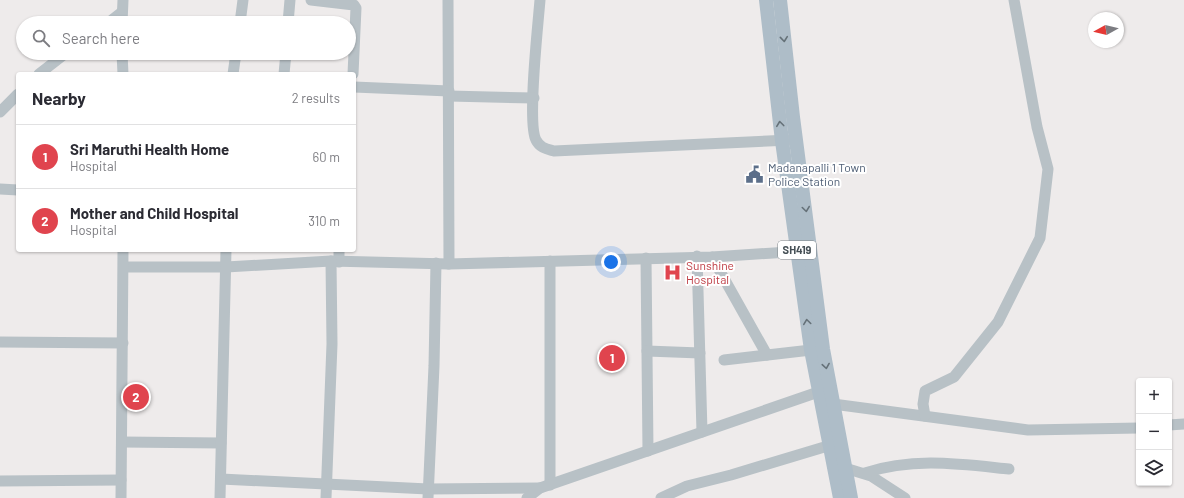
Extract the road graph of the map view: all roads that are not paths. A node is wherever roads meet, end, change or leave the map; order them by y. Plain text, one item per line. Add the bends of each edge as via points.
1 (123, 0) edge
2 (243, 0) edge
3 (290, 0) edge
4 (311, 0) edge
5 (448, 0) edge
6 (540, 0) edge
7 (766, 0) edge
8 (780, 0) edge
9 (1014, 0) edge
10 (122, 16) edge
11 (241, 16) edge
12 (289, 16) edge
13 (356, 16) edge
14 (57, 60) edge
15 (122, 60) edge
16 (235, 60) edge
17 (285, 60) edge
18 (354, 60) edge
19 (42, 72) edge
20 (123, 72) edge
21 (233, 72) edge
22 (284, 72) edge
23 (353, 72) edge
24 (356, 87) edge
25 (449, 93) junction
26 (16, 96) edge
27 (534, 98) junction
28 (0, 112) edge
29 (789, 140) junction
30 (0, 189) edge
31 (16, 190) edge
32 (812, 251) junction
33 (124, 252) edge
34 (226, 252) edge
35 (338, 252) edge
36 (797, 252) junction
37 (697, 256) junction
38 (712, 257) junction
39 (646, 258) junction
40 (550, 261) junction
41 (335, 262) junction
42 (436, 264) junction
43 (449, 264) junction
44 (226, 267) junction
45 (124, 268) junction
46 (0, 342) edge
47 (123, 343) junction
48 (811, 350) junction
49 (647, 351) junction
50 (700, 353) junction
51 (767, 356) junction
52 (724, 360) dead end
53 (825, 390) junction
54 (833, 404) junction
55 (924, 416) junction
56 (1184, 424) edge
57 (1172, 426) edge
58 (1136, 428) edge
59 (702, 432) junction
60 (122, 442) junction
61 (221, 443) junction
62 (831, 445) junction
63 (648, 451) junction
64 (845, 468) junction
65 (1009, 469) dead end
66 (865, 473) junction
67 (221, 479) junction
68 (121, 480) junction
69 (0, 481) edge
70 (327, 484) junction
71 (545, 486) junction
72 (428, 493) edge
73 (121, 498) edge
74 (220, 498) edge
75 (326, 498) edge
76 (527, 498) edge
77 (661, 498) edge
78 (840, 498) edge
79 (851, 498) edge
80 (905, 498) edge

1 - 10 street
2 - 11 street
3 - 12 street
4 - 13 street via 354,5
5 - 25 street
6 - 27 street
29 -> 7 main road, SH419
8 -> 29 main road, SH419
9 - 55 street via 1036,127 1048,169 1040,238 998,322 954,377 925,391
14 - 19 street
15 - 20 street
16 - 21 street
17 - 22 street
18 - 23 street
24 - 25 street
25 - 27 street
25 - 43 street
26 - 28 street
27 - 29 street via 534,134 537,142 543,148 554,151
29 -> 32 main road, SH419
29 - 36 main road, SH419
30 - 31 street
32 - 36 street
32 -> 53 main road, SH419
33 - 45 street
34 - 44 street
35 - 41 street
36 - 38 street
48 -> 36 main road, SH419
37 - 38 street
37 - 39 street
37 - 50 street
38 - 51 street
39 - 40 street
39 - 49 street
40 - 43 street
40 - 71 street
41 - 42 street
41 - 44 street
41 - 70 street
42 - 43 street
42 - 72 street
44 - 45 street
44 - 61 street
45 - 47 street
46 - 47 street
47 - 60 street
48 - 51 street
48 - 53 main road, SH419
49 - 50 street
49 - 63 street
50 - 59 street
51 - 52 street
53 - 54 main road, SH419
53 - 59 street
53 - 62 main road, SH419
54 - 55 street
54 - 64 main road, SH419
55 - 58 street via 1028,430
56 - 57 street
59 - 63 street
60 - 61 street
60 - 68 street
61 - 67 street
62 - 77 street via 687,486
62 - 78 main road, SH419
63 - 71 street
64 - 66 street
64 - 79 main road, SH419
65 - 66 street via 924,462 891,466
66 - 80 street
67 - 70 street
67 - 74 street
68 - 69 street
68 - 73 street
70 - 72 street
70 - 75 street
71 - 72 street
71 - 76 street

